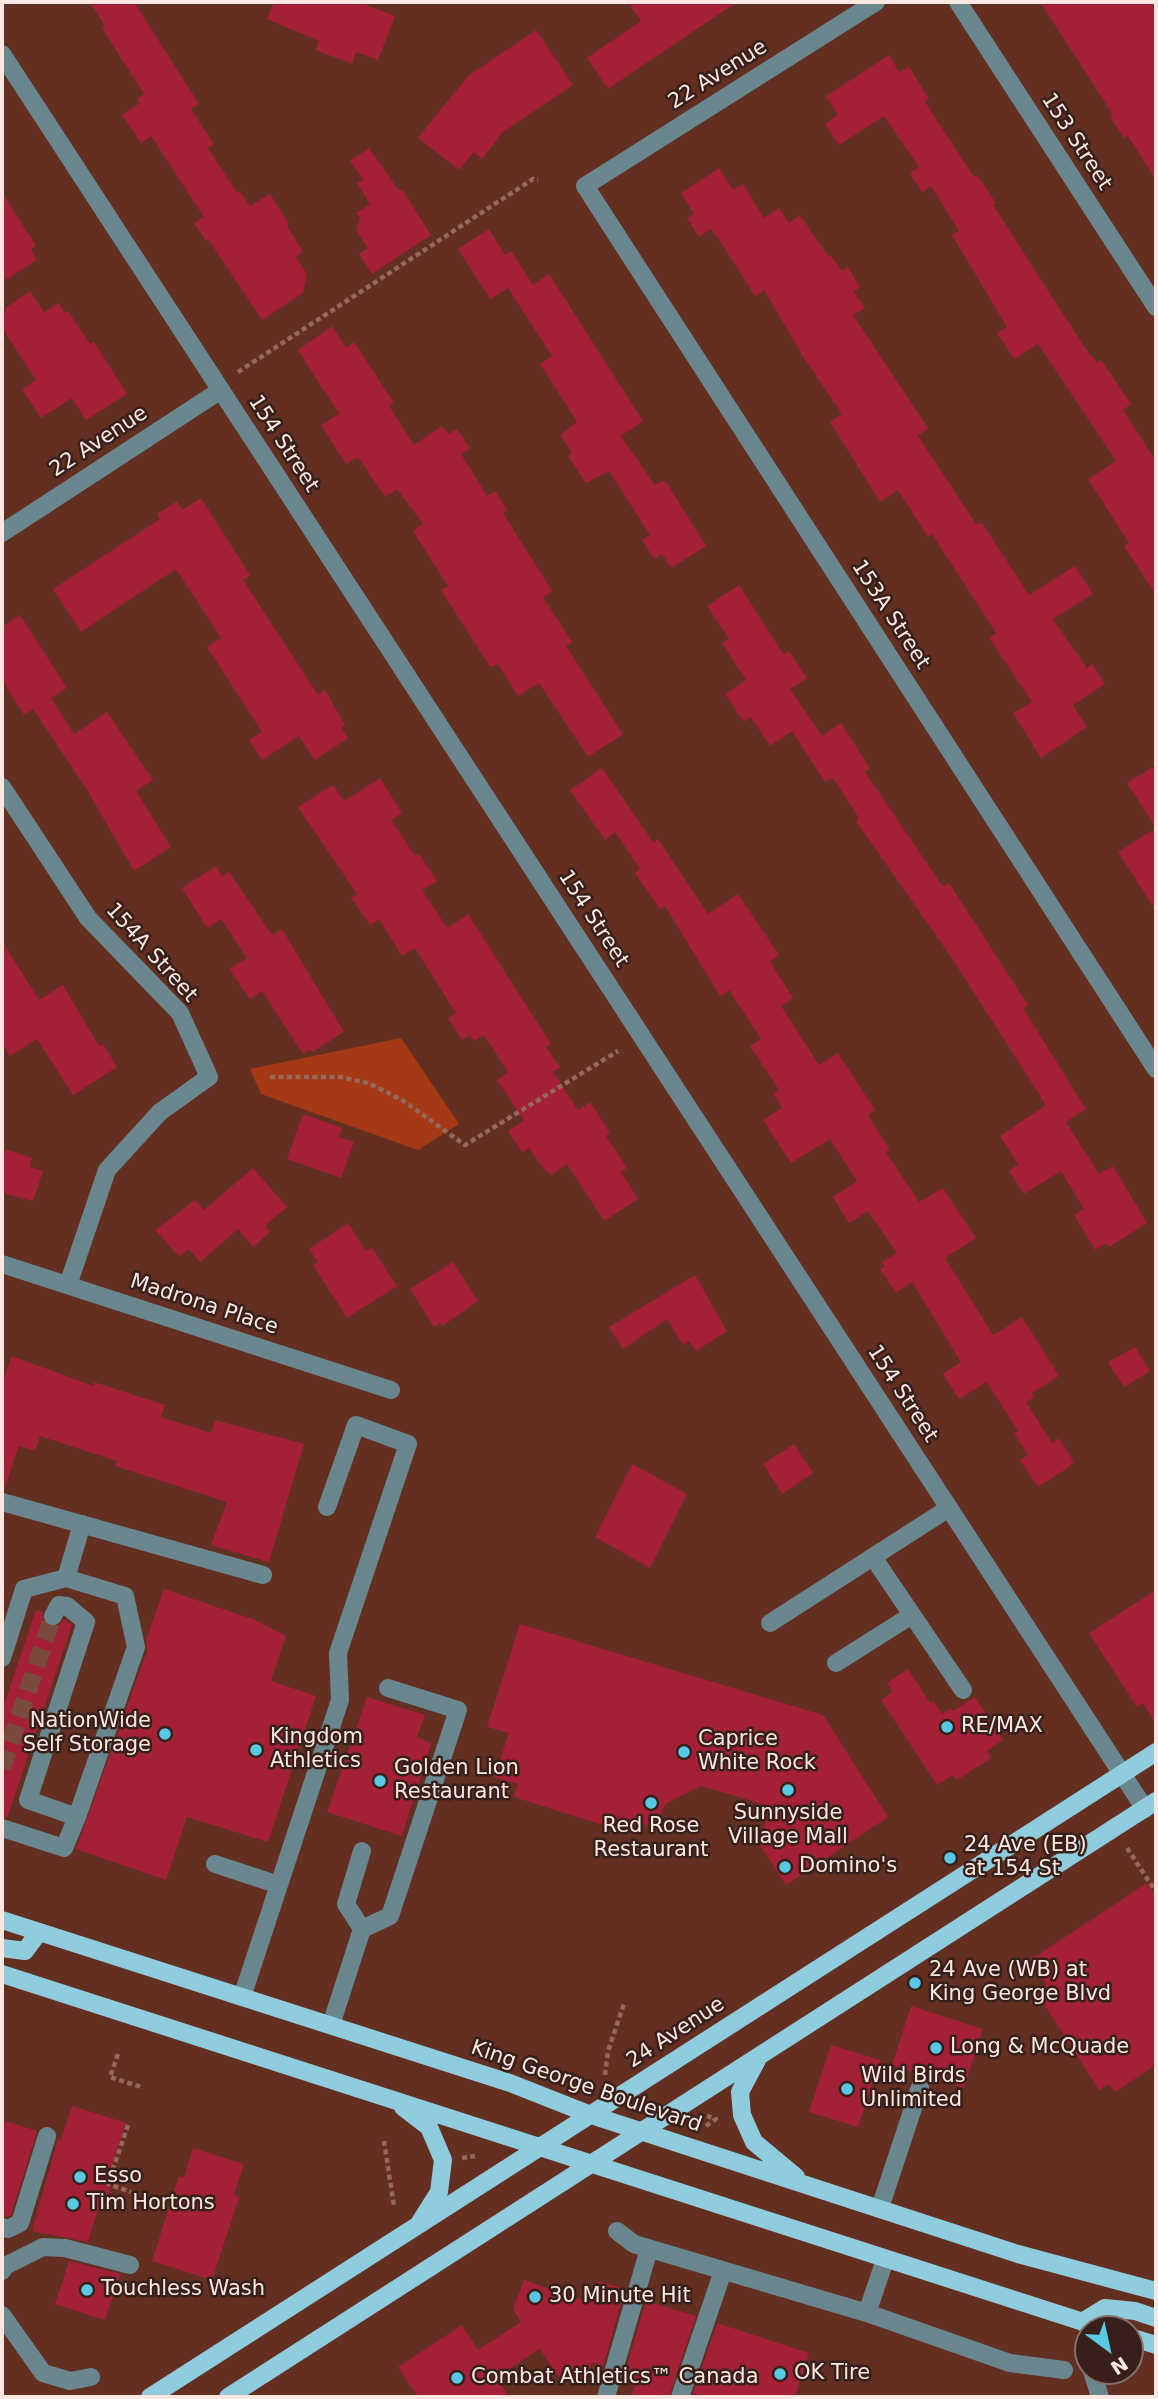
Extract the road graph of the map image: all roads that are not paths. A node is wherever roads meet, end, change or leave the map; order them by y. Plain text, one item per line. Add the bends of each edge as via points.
1 (876, 2) edge
2 (958, 2) edge
3 (4, 63) edge
4 (585, 187) joint
5 (1156, 307) edge
6 (221, 390) junction
7 (2, 533) edge
8 (2, 787) edge
9 (1156, 1069) edge
10 (2, 1264) edge
11 (68, 1285) junction
12 (391, 1390) dead end
13 (2, 1502) edge
14 (327, 1507) dead end
15 (950, 1508) junction
16 (82, 1524) junction
17 (873, 1557) junction
18 (262, 1575) dead end
19 (66, 1578) junction
20 (912, 1615) junction
21 (53, 1616) dead end
22 (770, 1623) dead end
23 (2, 1658) edge
24 (836, 1663) dead end
25 (388, 1688) dead end
26 (963, 1690) dead end
27 (1156, 1752) edge
28 (1122, 1773) junction
29 (1151, 1805) edge
30 (77, 1817) junction
31 (2, 1828) edge
32 (362, 1851) dead end
33 (215, 1864) dead end
34 (278, 1885) junction
35 (2, 1920) edge
36 (362, 1929) junction
37 (39, 1932) junction
38 (2, 1948) edge
39 (2, 1974) edge
40 (242, 1997) junction
41 (331, 2025) junction
42 (759, 2057) junction
43 (920, 2087) dead end
44 (395, 2100) junction
45 (591, 2115) junction
46 (641, 2132) junction
47 (47, 2136) dead end
48 (542, 2146) junction
49 (592, 2163) junction
50 (804, 2183) junction
51 (880, 2208) junction
52 (418, 2226) junction
53 (2, 2227) edge
54 (617, 2231) dead end
55 (649, 2249) junction
56 (885, 2260) junction
57 (130, 2265) dead end
58 (2, 2271) edge
59 (723, 2271) junction
60 (1156, 2291) edge
61 (867, 2313) junction
62 (2, 2315) edge
63 (1094, 2315) edge
64 (1156, 2318) edge
65 (1074, 2319) edge
66 (1064, 2370) dead end
67 (90, 2377) dead end
68 (150, 2397) edge
69 (228, 2397) edge
70 (606, 2397) edge
71 (680, 2397) edge

1 - 4 street, 22 Avenue
2 - 5 street, 153 Street
3 - 6 street, 154 Street
4 - 9 street, 153A Street
6 - 7 street, 22 Avenue
6 - 15 street, 154 Street
8 - 11 street, 154A Street via 88,918 180,1013 209,1077 160,1112 107,1170
10 - 11 street, Madrona Place
11 - 12 street, Madrona Place
13 - 16 street
14 - 34 street via 356,1425 408,1444 338,1653 340,1700
15 - 17 street
15 - 28 street, 154 Street
16 - 18 street
16 - 19 street
17 - 20 street
17 - 22 street
19 - 23 street via 24,1589
19 - 30 street via 125,1596 136,1647
20 - 24 street
20 - 26 street
21 - 30 street via 55,1608 67,1606 86,1622 27,1800
25 - 36 street via 458,1710 390,1916
27 - 28 main road, 24 Avenue
28 - 29 street, 154 Street
28 - 45 main road, 24 Avenue
29 - 42 main road
30 - 31 street via 64,1849
32 - 36 street via 346,1904
33 - 34 street
34 - 40 street
35 - 37 main road, King George Boulevard
36 - 41 street
37 - 38 main road via 25,1951
37 - 40 main road, King George Boulevard
39 - 44 main road
40 - 41 main road, King George Boulevard
41 - 45 main road, King George Boulevard via 510,2083
42 - 46 main road
42 - 50 main road via 740,2092 742,2115 754,2142
43 - 51 street
44 - 48 main road
44 - 52 main road via 429,2127 443,2160 439,2192
45 - 46 main road, King George Boulevard
45 - 48 main road, 24 Avenue
46 - 49 main road
46 - 50 main road, King George Boulevard
47 - 53 street via 20,2223
48 - 49 main road
48 - 52 main road, 24 Avenue
49 - 56 main road
49 - 69 main road
50 - 51 main road, King George Boulevard
51 - 60 main road, King George Boulevard
52 - 68 main road, 24 Avenue
54 - 55 street
55 - 59 street
55 - 70 street
56 - 61 street
56 - 65 main road
57 - 58 street via 65,2248 43,2248
59 - 61 street
59 - 71 street
61 - 66 street via 1010,2362
62 - 67 street via 43,2373 70,2381
63 - 64 main road via 1105,2308

